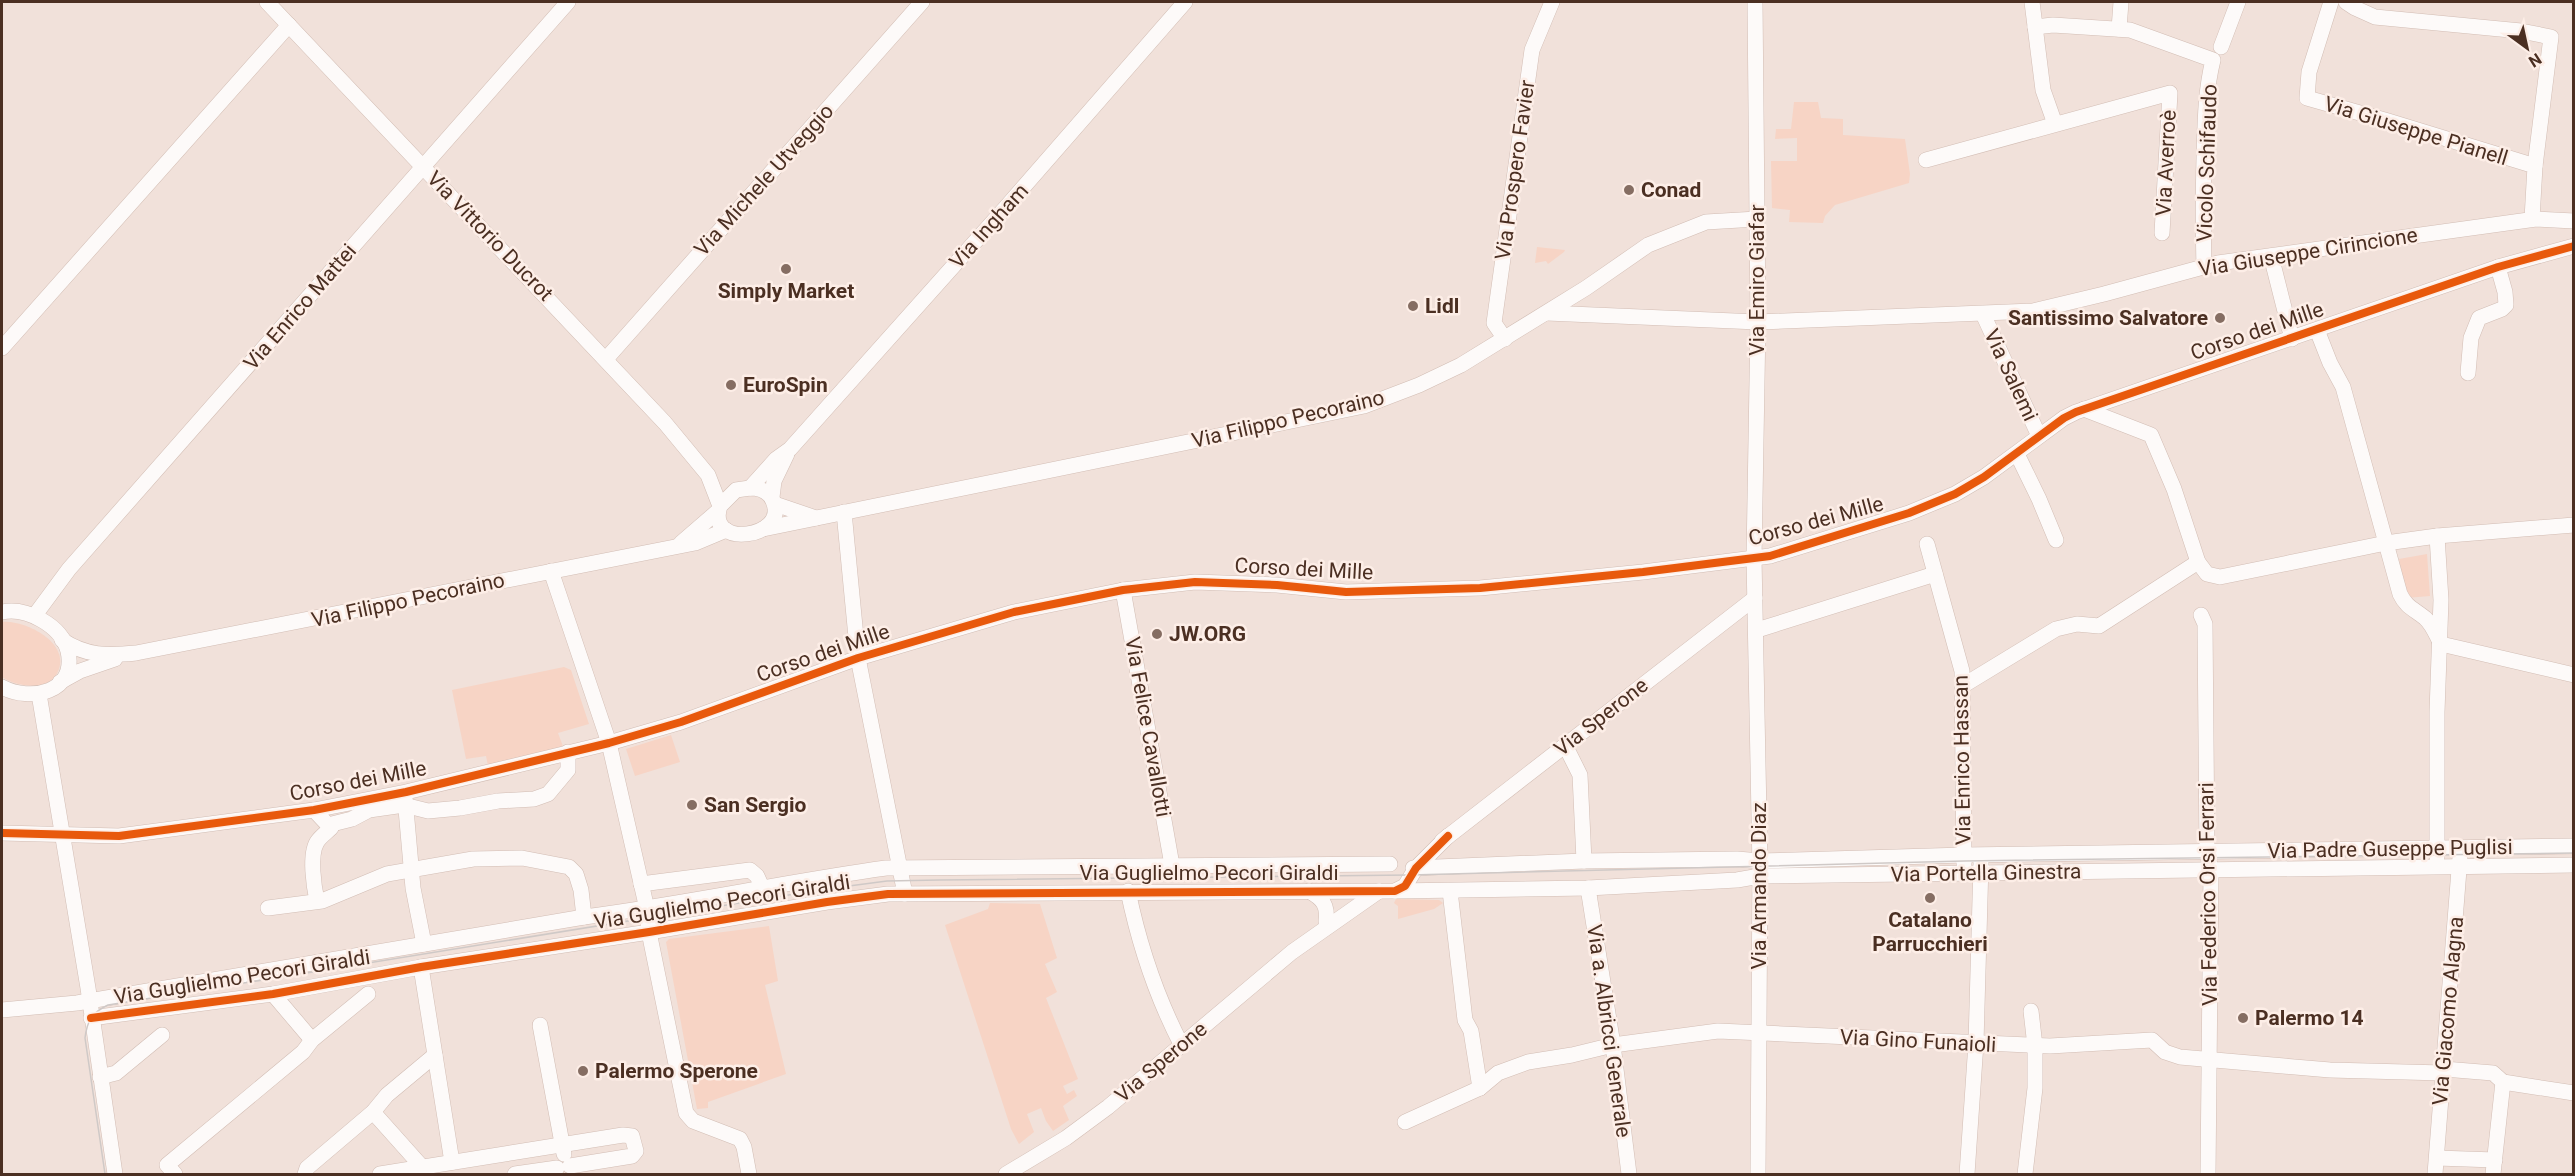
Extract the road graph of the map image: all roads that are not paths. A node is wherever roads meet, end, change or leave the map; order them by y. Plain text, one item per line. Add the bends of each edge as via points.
1 (267, 2) edge
2 (568, 2) edge
3 (922, 2) edge
4 (1185, 2) edge
5 (1552, 2) edge
6 (1746, 2) edge
7 (1755, 2) edge
8 (1763, 2) edge
9 (2032, 2) edge
10 (2121, 2) edge
11 (2238, 2) edge
12 (2331, 2) edge
13 (2346, 2) edge
14 (289, 25) junction
15 (2035, 27) junction
16 (2119, 29) junction
17 (1750, 38) junction
18 (2217, 54) junction
19 (1757, 124) junction
20 (2055, 124) junction
21 (1926, 160) dead end
22 (423, 166) junction
23 (2535, 166) junction
24 (1757, 219) junction
25 (2532, 219) junction
26 (2574, 220) edge
27 (2162, 233) dead end
28 (2574, 246) edge
29 (2271, 256) junction
30 (2204, 266) junction
31 (2498, 267) junction
32 (1586, 288) junction
33 (1547, 313) junction
34 (1983, 314) junction
35 (1581, 315) junction
36 (1758, 322) junction
37 (2317, 330) junction
38 (1505, 339) junction
39 (2292, 339) junction
40 (2, 348) edge
41 (606, 359) junction
42 (2468, 373) dead end
43 (2084, 410) junction
44 (2039, 436) junction
45 (790, 449) junction
46 (2017, 454) junction
47 (708, 475) junction
48 (743, 489) junction
49 (773, 500) junction
50 (719, 508) junction
51 (844, 512) junction
52 (816, 518) junction
53 (2574, 525) edge
54 (763, 529) junction
55 (726, 530) junction
56 (2437, 536) junction
57 (2056, 540) dead end
58 (2386, 543) junction
59 (1926, 544) dead end
60 (679, 545) junction
61 (1754, 558) junction
62 (2198, 562) junction
63 (551, 571) junction
64 (1935, 574) junction
65 (1124, 590) junction
66 (1755, 598) junction
67 (2441, 600) junction
68 (2414, 611) junction
69 (2, 612) edge
70 (35, 615) junction
71 (2201, 615) dead end
72 (1757, 630) junction
73 (62, 640) junction
74 (2441, 644) junction
75 (136, 653) junction
76 (858, 658) junction
77 (2574, 675) edge
78 (60, 682) junction
79 (1964, 686) junction
80 (3, 689) edge
81 (39, 694) junction
82 (609, 743) junction
83 (1566, 745) junction
84 (568, 752) junction
85 (405, 799) junction
86 (314, 810) junction
87 (328, 825) junction
88 (2, 833) edge
89 (64, 834) junction
90 (1448, 836) junction
91 (2574, 846) edge
92 (2437, 848) junction
93 (2460, 848) junction
94 (1435, 850) junction
95 (2207, 852) junction
96 (1964, 855) junction
97 (1981, 855) junction
98 (1584, 861) junction
99 (1172, 865) junction
100 (2574, 865) edge
101 (2460, 866) junction
102 (2437, 867) junction
103 (901, 868) junction
104 (1404, 868) junction
105 (1441, 868) junction
106 (1760, 868) junction
107 (411, 870) junction
108 (2211, 870) junction
109 (1964, 873) junction
110 (1981, 873) junction
111 (641, 884) junction
112 (762, 887) junction
113 (1588, 888) junction
114 (1380, 889) junction
115 (1128, 891) junction
116 (1309, 891) junction
117 (1450, 891) junction
118 (905, 894) junction
119 (317, 901) junction
120 (268, 908) dead end
121 (646, 909) junction
122 (584, 916) junction
123 (1326, 922) junction
124 (649, 932) junction
125 (1309, 940) junction
126 (424, 944) junction
127 (421, 967) junction
128 (273, 994) junction
129 (368, 994) dead end
130 (89, 999) junction
131 (2, 1010) edge
132 (2031, 1011) dead end
133 (91, 1018) junction
134 (540, 1025) dead end
135 (1758, 1033) junction
136 (162, 1035) dead end
137 (312, 1040) junction
138 (1976, 1043) junction
139 (1613, 1045) junction
140 (1182, 1046) junction
141 (2035, 1046) junction
142 (435, 1055) junction
143 (2210, 1059) junction
144 (2444, 1071) junction
145 (100, 1077) junction
146 (2503, 1082) junction
147 (1480, 1088) junction
148 (2574, 1093) edge
149 (373, 1112) junction
150 (1405, 1122) dead end
151 (561, 1144) junction
152 (523, 1151) junction
153 (2437, 1158) junction
154 (452, 1162) junction
155 (2494, 1167) edge
156 (423, 1168) junction
157 (568, 1170) edge
158 (115, 1174) edge
159 (175, 1174) edge
160 (305, 1174) edge
161 (380, 1174) edge
162 (521, 1174) edge
163 (749, 1174) edge
164 (1006, 1174) edge
165 (1629, 1174) edge
166 (1758, 1174) edge
167 (1967, 1174) edge
168 (2025, 1174) edge
169 (2208, 1174) edge
170 (2435, 1174) edge

1 - 14 street, Via Vittorio Ducrot
2 - 22 street, Via Enrico Mattei
3 - 41 street, Via Michele Utveggio
4 - 45 street, Via Ingham
5 - 38 street, Via Prospero Favier via 1532,50 1494,322
6 - 17 street
7 - 17 street, Via Emiro Giafar
8 - 19 street
9 - 15 street
10 - 16 street
11 - 18 street, Vicolo Schifaudo
12 - 23 street, Via Giuseppe Pianell via 2309,72 2307,98
13 - 23 street via 2375,17 2552,37
14 - 22 street, Via Vittorio Ducrot
14 - 40 street
15 - 16 street
15 - 20 street via 2043,90
16 - 18 street
17 - 19 street, Via Emiro Giafar
18 - 30 street, Vicolo Schifaudo via 2208,82 2205,120
19 - 24 street, Via Emiro Giafar
20 - 21 street
20 - 27 street, Via Averroè via 2170,93
22 - 41 street, Via Vittorio Ducrot
22 - 70 street, Via Enrico Mattei via 69,569
23 - 25 street, Via Giuseppe Pianell
24 - 32 street, Via Filippo Pecoraino via 1706,222 1648,245
24 - 36 street, Via Emiro Giafar
25 - 26 street, Via Giuseppe Cirincione
25 - 29 street, Via Giuseppe Cirincione
28 - 31 street, Corso dei Mille
29 - 30 street, Via Giuseppe Cirincione
29 - 39 street
30 - 34 street, Via Giuseppe Cirincione via 2033,311
31 - 37 street, Corso dei Mille
31 - 42 street via 2506,305 2479,318
32 - 33 street, Via Filippo Pecoraino
32 - 35 street
33 - 35 street, Via Giuseppe Cirincione
33 - 38 street, Via Filippo Pecoraino
34 - 36 street, Via Giuseppe Cirincione
34 - 44 street, Via Salemi
35 - 36 street, Via Giuseppe Cirincione
36 - 61 street, Via Emiro Giafar
37 - 39 street, Corso dei Mille
37 - 58 street via 2343,387
38 - 51 street, Via Filippo Pecoraino via 1419,385 1364,406
39 - 43 street, Corso dei Mille
41 - 47 street, Via Vittorio Ducrot
43 - 44 street, Corso dei Mille via 2064,418
43 - 62 street via 2151,435
44 - 46 street, Corso dei Mille
45 - 48 street, Via Filippo Pecoraino
45 - 49 street via 774,481
46 - 57 street
46 - 61 street, Corso dei Mille via 1955,494 1909,513
47 - 48 street
47 - 50 street
48 - 49 street via 762,489
48 - 50 street, Via Filippo Pecoraino
49 - 52 street
49 - 54 street via 774,517
50 - 55 street via 719,519
50 - 60 street, Via Filippo Pecoraino
51 - 52 street, Via Filippo Pecoraino
51 - 76 street
52 - 54 street, Via Filippo Pecoraino
53 - 56 street
54 - 55 street, Via Filippo Pecoraino via 741,535
55 - 60 street, Via Filippo Pecoraino
56 - 58 street
56 - 67 street
58 - 62 street via 2220,577 2207,574
58 - 68 street via 2400,594 2405,605
59 - 64 street, Via Enrico Hassan
60 - 63 street, Via Filippo Pecoraino
61 - 65 street, Corso dei Mille via 1469,588 1346,592 1196,582
61 - 66 street, Via Emiro Giafar
62 - 79 street via 2099,626 2077,624 2056,628
63 - 75 street, Via Filippo Pecoraino
63 - 82 street
64 - 72 street
64 - 79 street, Via Enrico Hassan
65 - 76 street, Corso dei Mille via 1014,612
65 - 99 street, Via Felice Cavallotti
66 - 72 street, Via Armando Diaz
66 - 83 street, Via Sperone
67 - 68 street
67 - 74 street
68 - 74 street via 2432,626
69 - 70 street
70 - 73 street, Via Filippo Pecoraino
71 - 95 street, Via Federico Orsi Ferrari via 2205,624
72 - 106 street, Via Armando Diaz
73 - 75 street, Via Filippo Pecoraino via 87,653
73 - 78 street via 68,664
74 - 77 street
74 - 92 street
75 - 78 street, Via Filippo Pecoraino via 80,671
76 - 82 street, Corso dei Mille via 681,722
76 - 103 street
78 - 81 street, Via Filippo Pecoraino via 49,692
79 - 96 street, Via Enrico Hassan
80 - 81 street via 24,695
81 - 89 street
82 - 84 street, Corso dei Mille
82 - 111 street
83 - 90 street, Via Sperone
83 - 98 street via 1580,775
84 - 85 street, Corso dei Mille
84 - 85 street via 568,770 548,794 534,799 428,811
85 - 86 street, Corso dei Mille
85 - 87 street
85 - 107 street
86 - 87 street
86 - 89 street, Corso dei Mille via 119,836
87 - 119 street via 331,828 317,842 314,852
88 - 89 street, Corso dei Mille
89 - 130 street
90 - 94 street
90 - 104 street
91 - 93 street, Via Padre Guseppe Puglisi
92 - 93 street, Via Padre Guseppe Puglisi
92 - 95 street, Via Padre Guseppe Puglisi
92 - 102 street
93 - 101 street, Via Giacomo Alagna
94 - 104 street
94 - 105 street via 1435,860
95 - 97 street, Via Portella Ginestra
95 - 108 street, Via Federico Orsi Ferrari
96 - 97 street, Via Portella Ginestra
96 - 106 street, Via Portella Ginestra
96 - 109 street, Via Enrico Hassan
97 - 110 street
98 - 105 street, Via Guglielmo Pecori Giraldi
98 - 106 street, Via Guglielmo Pecori Giraldi via 1737,859
99 - 103 street, Via Guglielmo Pecori Giraldi
99 - 104 street, Via Guglielmo Pecori Giraldi
100 - 101 street, Via Padre Guseppe Puglisi
101 - 102 street, Via Padre Guseppe Puglisi
101 - 144 street, Via Giacomo Alagna
102 - 108 street, Via Padre Guseppe Puglisi
103 - 112 street, Via Guglielmo Pecori Giraldi
103 - 118 street
104 - 105 street, Via Guglielmo Pecori Giraldi
104 - 114 street via 1405,886
104 - 114 street via 1377,873
106 - 109 street, Via Portella Ginestra
106 - 113 street, Via Guglielmo Pecori Giraldi via 1737,880
106 - 135 street, Via Armando Diaz
107 - 119 street via 387,874
107 - 122 street via 473,859 522,858 569,867 576,874
107 - 126 street
108 - 110 street, Via Portella Ginestra
108 - 143 street, Via Federico Orsi Ferrari
109 - 110 street, Via Portella Ginestra
110 - 138 street
111 - 112 street via 750,870 758,876
111 - 121 street
112 - 121 street, Via Guglielmo Pecori Giraldi
113 - 117 street, Via Guglielmo Pecori Giraldi
113 - 139 street, Via a. Albricci Generale
114 - 116 street, Via Guglielmo Pecori Giraldi
114 - 117 street, Via Guglielmo Pecori Giraldi
114 - 123 street
114 - 125 street
115 - 116 street, Via Guglielmo Pecori Giraldi
115 - 118 street, Via Guglielmo Pecori Giraldi
115 - 140 street via 1164,1013
116 - 123 street via 1324,902
117 - 147 street via 1465,1020 1471,1031
118 - 124 street, Via Guglielmo Pecori Giraldi via 827,902
119 - 120 street
121 - 122 street, Via Guglielmo Pecori Giraldi
121 - 124 street
122 - 126 street, Via Guglielmo Pecori Giraldi
123 - 125 street
124 - 127 street, Via Guglielmo Pecori Giraldi
124 - 163 street via 686,1113 693,1122 740,1140
125 - 140 street, Via Sperone
126 - 130 street, Via Guglielmo Pecori Giraldi
127 - 128 street, Via Guglielmo Pecori Giraldi
127 - 142 street
128 - 133 street, Via Guglielmo Pecori Giraldi
128 - 137 street
129 - 137 street
130 - 131 street, Via Guglielmo Pecori Giraldi
130 - 133 street
132 - 141 street
133 - 145 street
134 - 151 street
135 - 138 street, Via Gino Funaioli
135 - 139 street, Via Gino Funaioli via 1718,1031
135 - 166 street, Via Armando Diaz
136 - 145 street via 116,1073
137 - 159 street via 303,1052 167,1165
138 - 141 street, Via Gino Funaioli
138 - 167 street
139 - 147 street, Via Gino Funaioli via 1528,1062 1498,1073
139 - 165 street, Via a. Albricci Generale
140 - 164 street, Via Sperone via 1066,1138
141 - 143 street, Via Gino Funaioli via 2152,1040 2165,1052 2180,1057
141 - 168 street via 2035,1088
142 - 149 street via 387,1095
142 - 154 street
143 - 144 street, Via Gino Funaioli via 2330,1070
143 - 169 street, Via Federico Orsi Ferrari
144 - 146 street, Via Gino Funaioli via 2493,1073
144 - 153 street, Via Giacomo Alagna
145 - 158 street
146 - 148 street, Via Gino Funaioli
146 - 155 street
147 - 150 street, Via Gino Funaioli
149 - 156 street
149 - 160 street via 307,1168
151 - 152 street
151 - 157 street
151 - 157 street via 623,1135 632,1136 635,1143 632,1156
152 - 154 street
152 - 162 street
153 - 155 street
153 - 170 street, Via Giacomo Alagna
154 - 156 street
156 - 161 street
157 - 162 street

